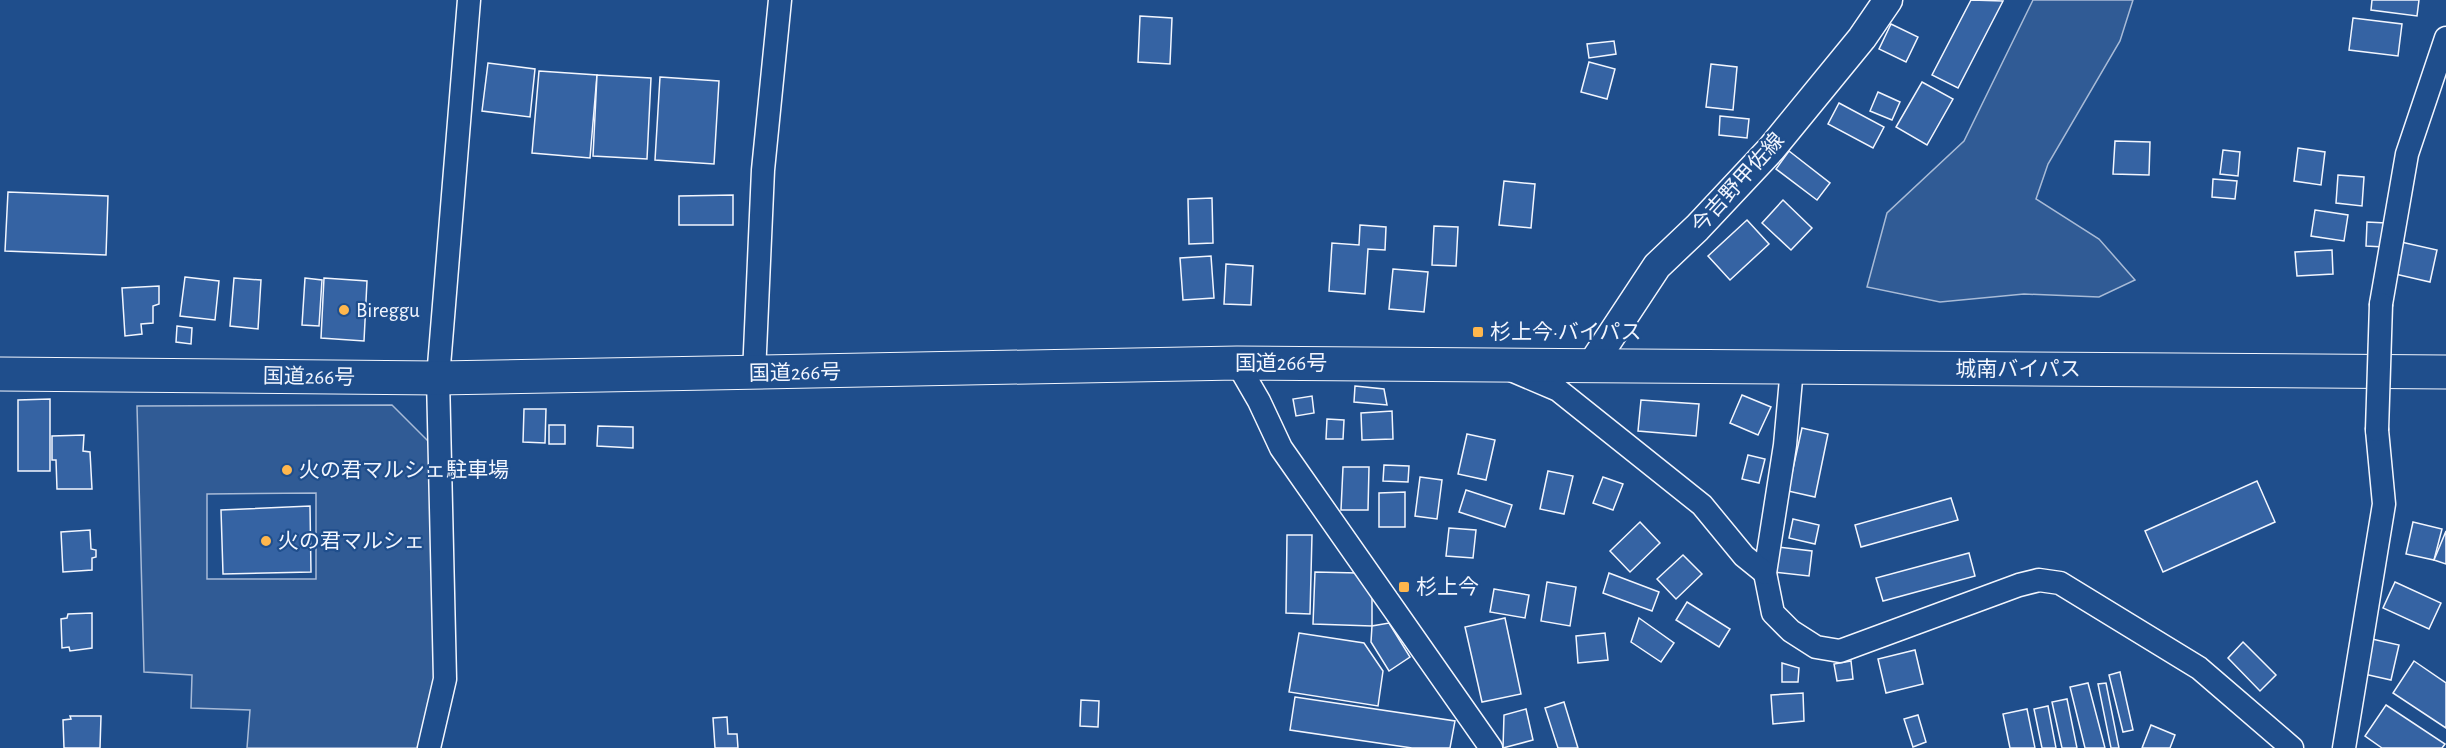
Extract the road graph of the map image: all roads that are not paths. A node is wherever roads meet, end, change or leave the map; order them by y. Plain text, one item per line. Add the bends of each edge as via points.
1 (469, 0) edge
2 (780, 0) edge
3 (1888, 0) edge
4 (2446, 38) edge
5 (1237, 363) junction
6 (1497, 364) junction
7 (1591, 366) junction
8 (1792, 368) junction
9 (2446, 372) edge
10 (0, 374) edge
11 (754, 374) junction
12 (438, 378) junction
13 (1765, 573) junction
14 (429, 748) edge
15 (1491, 748) edge
16 (2292, 748) edge
17 (2344, 748) edge

1 - 12 street
2 - 11 street via 763,170
3 - 7 main road, 今吉野甲佐線 via 1772,148 1657,266
4 - 17 street, bridge via 2407,154 2381,304 2377,430 2384,504
5 - 6 highway, 国道266号
5 - 11 highway, 国道266号
5 - 15 street via 1281,448
6 - 7 highway, 国道266号
6 - 13 street via 1558,390 1702,505 1744,556
7 - 8 highway, 城南バイパス
8 - 9 highway, 城南バイパス
8 - 13 street via 1785,445
10 - 12 highway, 国道266号
11 - 12 highway, 国道266号
12 - 14 street via 446,679
13 - 16 street via 1773,613 1816,647 1840,651 2019,585 2039,579 2060,583 2199,668

